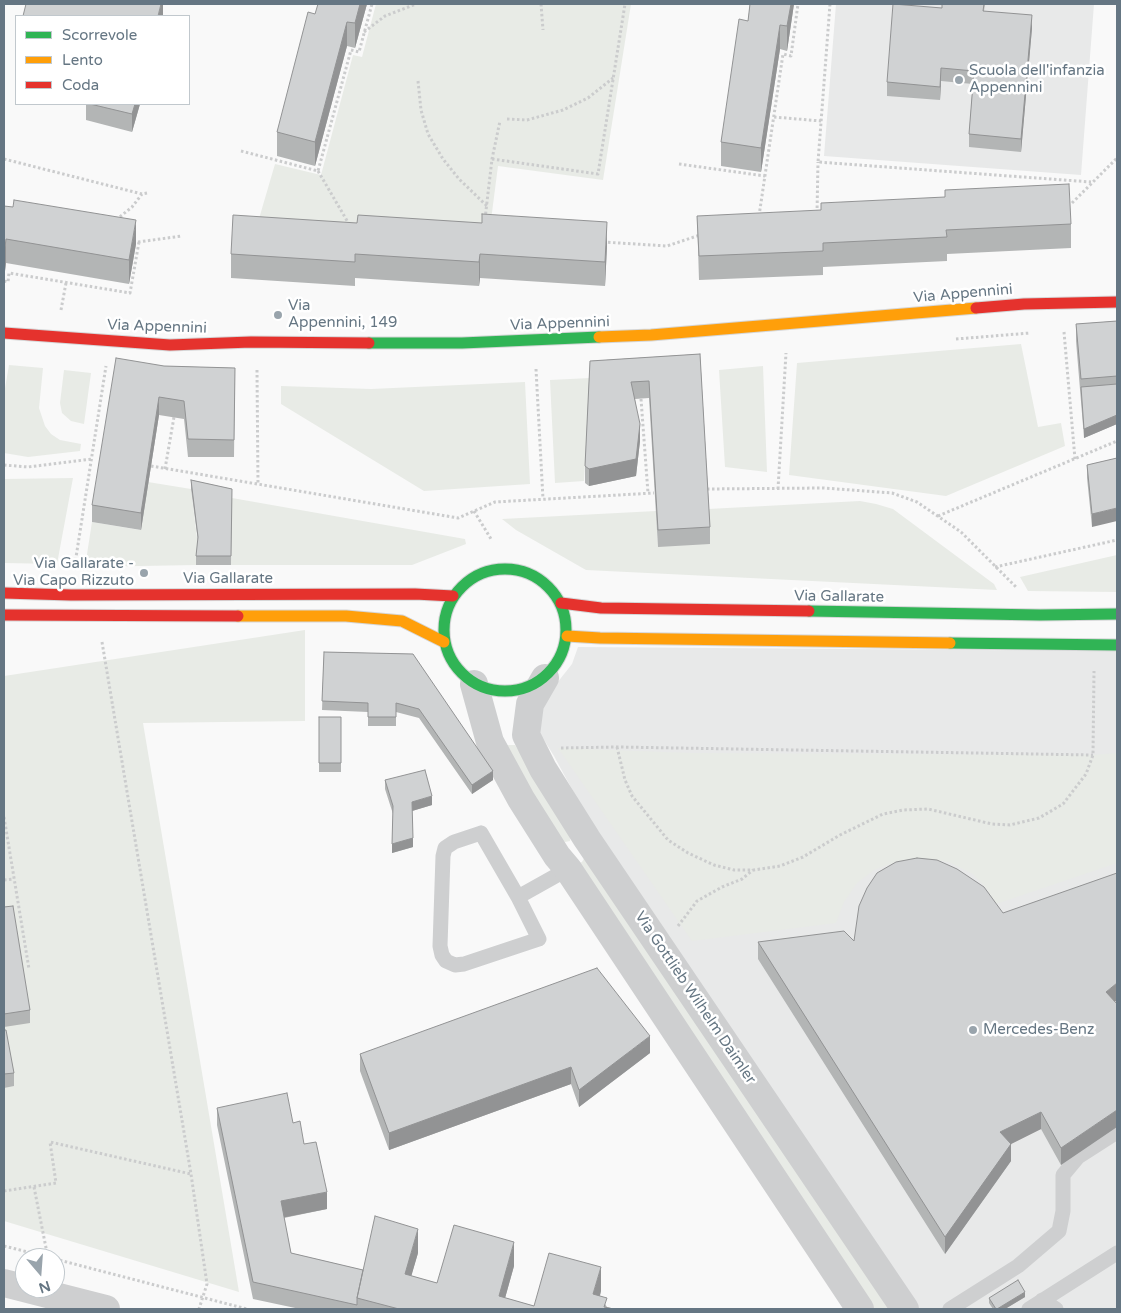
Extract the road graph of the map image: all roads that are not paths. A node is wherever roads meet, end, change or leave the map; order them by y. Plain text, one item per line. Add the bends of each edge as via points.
1 (1117, 302) edge
2 (4, 333) edge
3 (4, 593) edge
4 (453, 596) junction
5 (561, 603) junction
6 (1117, 614) edge
7 (4, 615) edge
8 (567, 636) junction
9 (444, 642) junction
10 (1117, 645) edge
11 (545, 678) junction
12 (474, 684) junction
13 (587, 839) junction
14 (563, 862) junction
15 (518, 897) junction
16 (1117, 1132) edge
17 (1117, 1253) edge
18 (4, 1282) edge
19 (1042, 1300) junction
20 (106, 1309) edge
21 (860, 1309) edge
22 (905, 1309) edge
23 (950, 1309) edge
24 (1029, 1309) edge
25 (1056, 1309) edge

1 - 2 main road, Via Appennini via 1024,304 539,341 170,345
3 - 4 main road, Via Gallarate
4 - 5 main road via 482,572 501,568 526,571 547,584
4 - 9 main road via 444,618
5 - 6 main road, Via Gallarate via 601,608
5 - 8 main road
7 - 9 main road via 346,616 402,621
8 - 10 main road
8 - 11 main road via 560,659
9 - 12 main road via 454,666
11 - 12 main road via 511,691
11 - 13 street, Via Gottlieb Wilhelm Daimler via 530,704 526,735 542,769
12 - 14 street via 490,742 521,799
13 - 14 lane
13 - 22 street, Via Gottlieb Wilhelm Daimler
14 - 15 lane
14 - 21 street
15 - 15 lane via 481,833 446,848 443,856 440,946 446,962 464,964 539,939
16 - 23 lane via 1078,1157 1063,1175 1063,1211 1059,1231 1018,1266
17 - 19 lane
18 - 20 street
19 - 24 lane
19 - 25 lane

